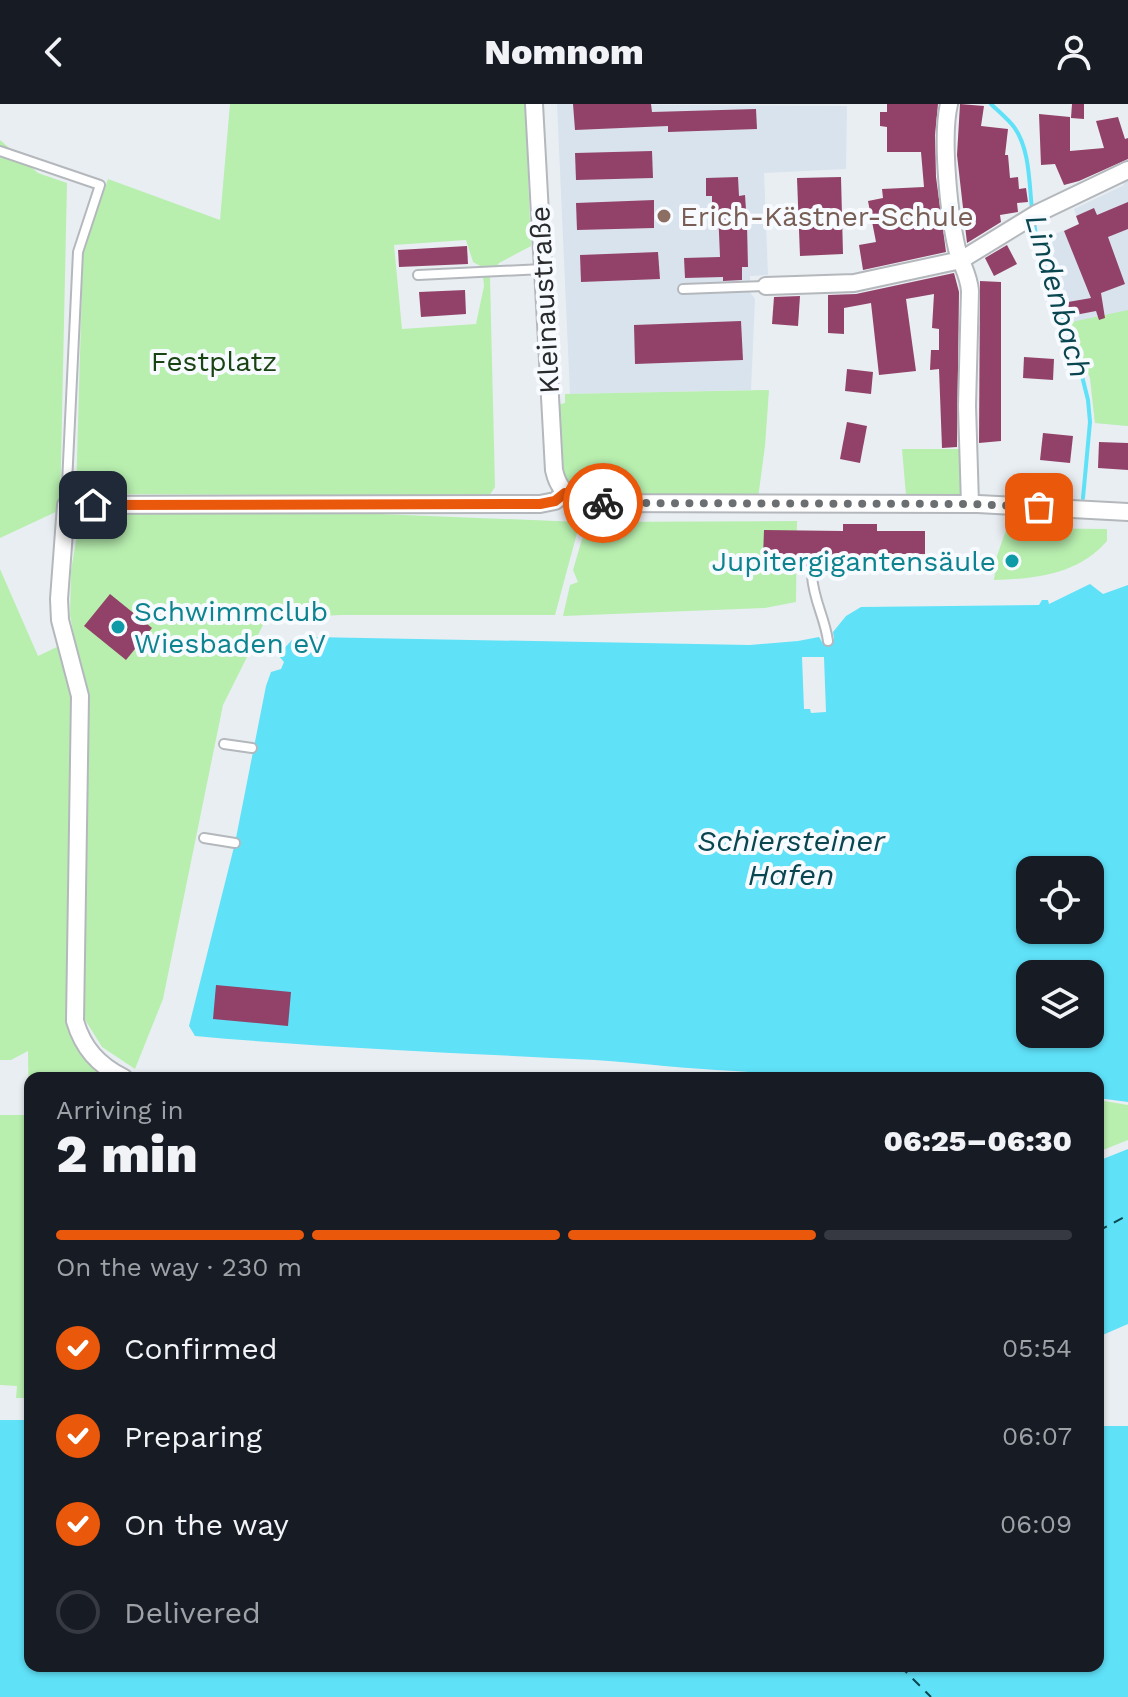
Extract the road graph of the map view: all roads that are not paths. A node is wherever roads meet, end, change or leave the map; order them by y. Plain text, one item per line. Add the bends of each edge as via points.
1 (534, 104) edge
2 (949, 104) edge
3 (0, 151) edge
4 (1128, 170) edge
5 (961, 260) junction
6 (543, 269) junction
7 (418, 275) dead end
8 (766, 286) joint
9 (683, 289) dead end
10 (565, 493) junction
11 (970, 500) junction
12 (66, 505) junction
13 (1128, 512) edge
14 (812, 575) dead end
15 (828, 641) dead end
16 (224, 744) dead end
17 (252, 748) dead end
18 (204, 838) dead end
19 (235, 843) dead end
20 (115, 1072) edge

1 - 6 street, Kleinaustraße
2 - 5 street via 945,142
3 - 12 lane via 100,185 78,252
4 - 5 street via 1032,216
5 - 8 street via 854,283
5 - 11 street via 970,291
6 - 7 lane
6 - 10 street, Kleinaustraße via 554,470
8 - 9 lane
10 - 11 street via 589,503
10 - 12 street via 540,504
11 - 13 street
12 - 20 street via 60,620 80,696 75,1021 85,1046
14 - 15 lane
16 - 17 lane
18 - 19 lane

